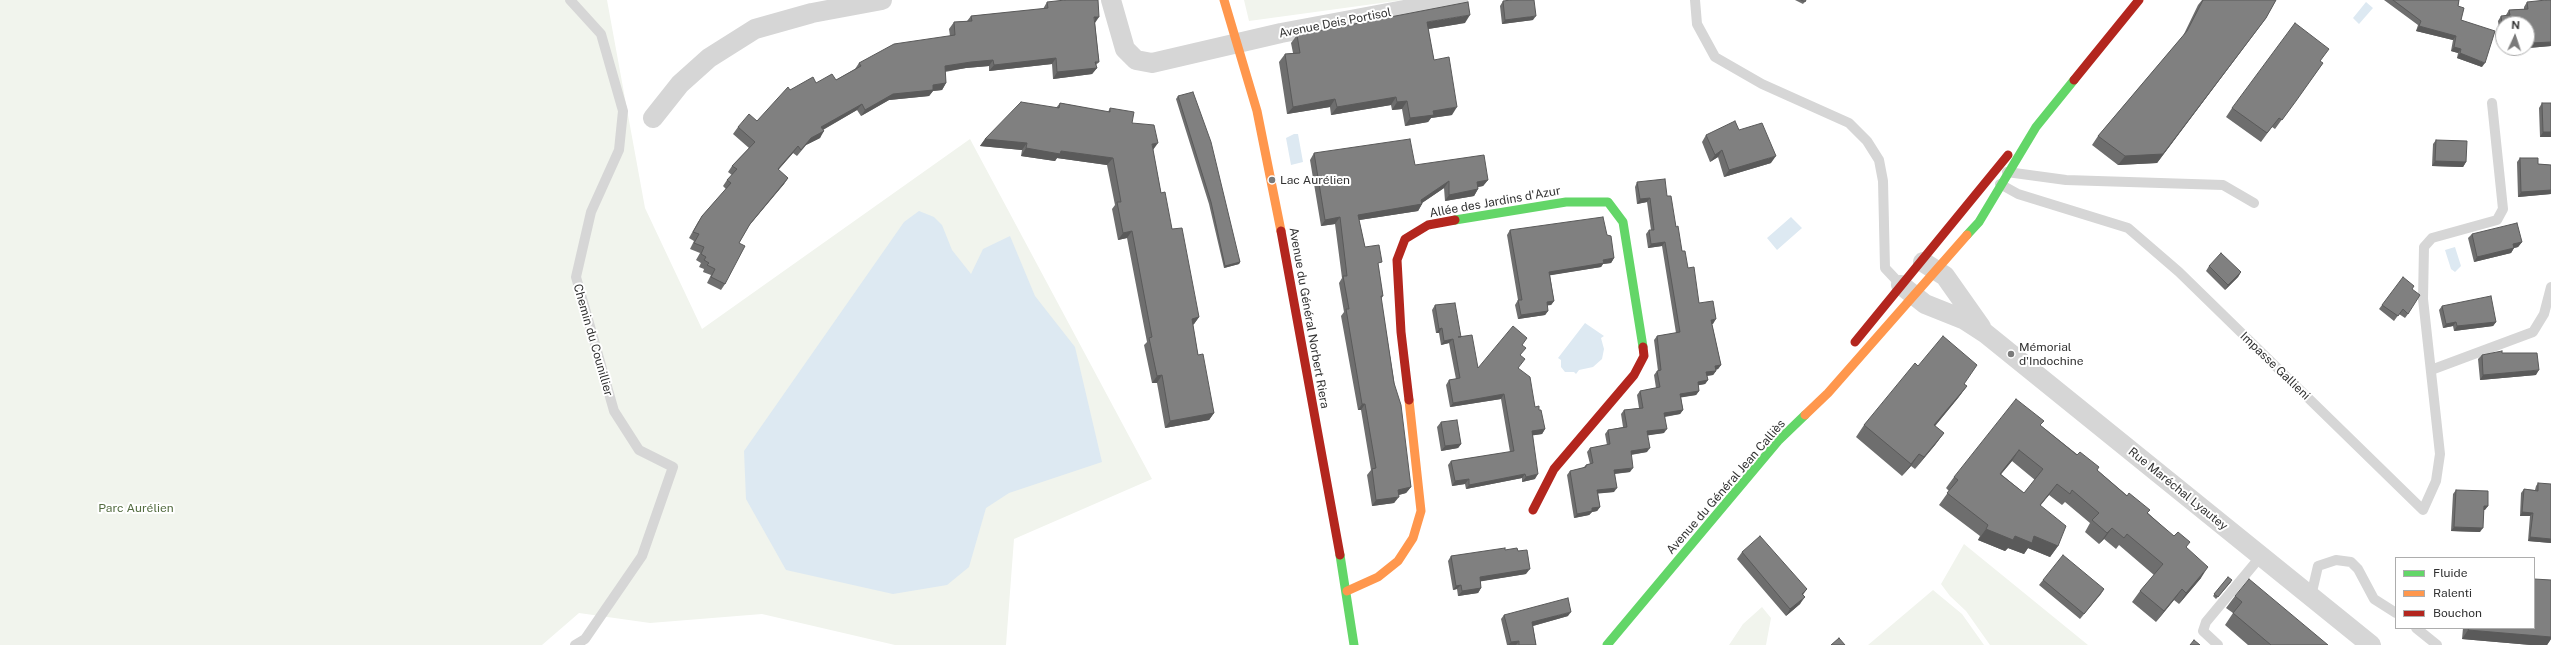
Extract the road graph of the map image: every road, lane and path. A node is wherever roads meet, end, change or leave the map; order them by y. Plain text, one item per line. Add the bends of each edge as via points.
1 (570, 0) edge
2 (882, 0) edge
3 (1111, 0) edge
4 (1224, 0) edge
5 (1458, 0) edge
6 (1695, 0) edge
7 (2139, 0) edge
8 (1236, 43) junction
9 (2492, 103) dead end
10 (653, 118) dead end
11 (2036, 127) junction
12 (1995, 169) junction
13 (2009, 173) junction
14 (1988, 178) junction
15 (2002, 185) junction
16 (2254, 203) dead end
17 (1921, 260) junction
18 (1937, 272) junction
19 (2551, 287) edge
20 (1908, 291) junction
21 (1985, 333) junction
22 (1849, 348) dead end
23 (2431, 370) junction
24 (1810, 398) dead end
25 (1778, 441) junction
26 (1533, 510) dead end
27 (2261, 556) junction
28 (1347, 591) junction
29 (2311, 596) junction
30 (2395, 612) edge
31 (2417, 629) edge
32 (1610, 644) edge
33 (575, 645) edge
34 (1354, 645) edge
35 (2218, 645) edge
36 (2371, 645) edge
37 (2437, 645) edge

1 - 33 lane, Chemin du Counillier via 601,34 622,111 619,150 591,212 576,277 614,411 639,450 673,467 642,556 585,639
2 - 10 street via 812,13 755,29 708,58 680,84
3 - 8 street via 1126,49 1136,60 1152,63
4 - 8 main road, Avenue du Général Norbert Riera
5 - 8 street, Avenue Deis Portisol
6 - 20 lane via 1698,24 1714,57 1762,84 1849,122 1867,141 1879,160 1883,181 1885,268
7 - 11 main road
8 - 28 main road, Avenue du Général Norbert Riera via 1258,111 1272,180
9 - 23 lane, Impasse Gallieni via 2503,209 2497,220 2432,238 2424,246 2423,298
11 - 12 main road
11 - 13 main road
12 - 13 lane
12 - 14 main road
13 - 15 main road
13 - 16 lane via 2066,180 2223,185
14 - 15 lane, Impasse Gallieni
14 - 17 main road
15 - 18 main road via 1979,222
15 - 23 lane, Impasse Gallieni via 2018,194 2128,228 2179,272 2423,510 2436,481 2440,454
17 - 18 street
17 - 20 main road
18 - 20 main road
18 - 21 street via 1945,276
19 - 23 lane via 2544,314 2533,332
20 - 21 street via 1926,304 1965,320
20 - 22 main road
20 - 25 main road, Avenue du Général Jean Calliès via 1828,393
21 - 27 street, Rue Maréchal Lyautey
24 - 25 main road
25 - 32 main road, Avenue du Général Jean Calliès
26 - 28 main road, Allée des Jardins d'Azur via 1554,469 1634,375 1644,356 1623,222 1608,202 1566,202 1428,225 1405,239 1397,260 1401,332 1422,511 1413,538 1398,561 1378,577
27 - 29 street, Rue Maréchal Lyautey
27 - 35 lane via 2206,622 2203,631
28 - 34 main road, Avenue du Général Norbert Riera
29 - 30 lane via 2318,566 2336,560 2350,562 2358,569 2374,598
29 - 36 street, Rue Maréchal Lyautey
31 - 37 lane

